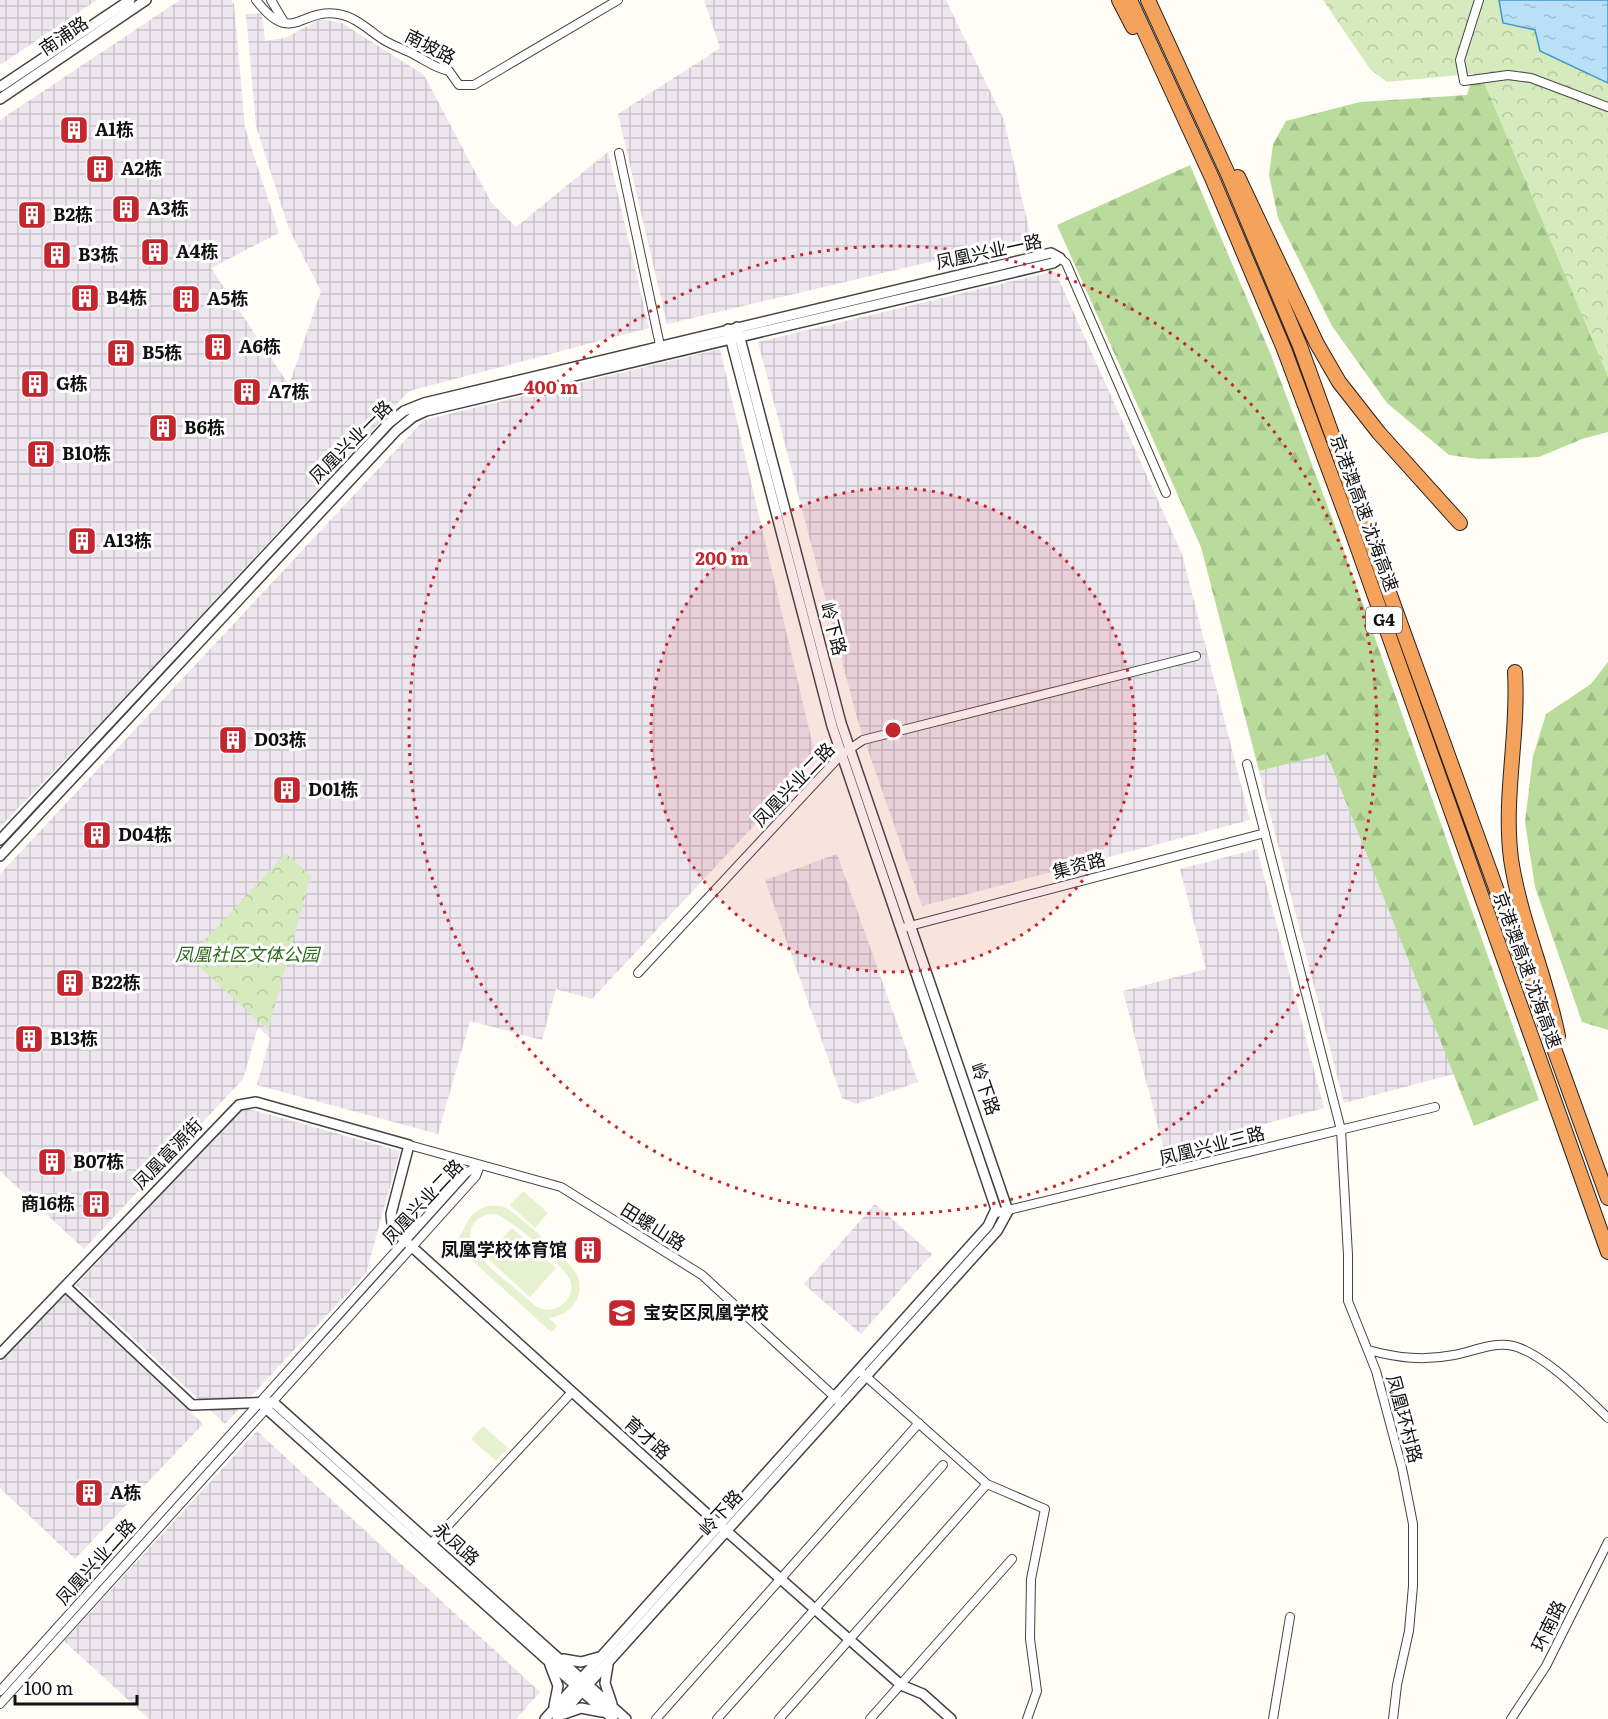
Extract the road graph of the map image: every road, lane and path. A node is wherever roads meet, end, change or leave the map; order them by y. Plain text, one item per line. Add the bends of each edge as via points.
1 (130, 0) edge
2 (146, 0) edge
3 (256, 0) edge
4 (272, 0) edge
5 (618, 0) edge
6 (1119, 0) edge
7 (1130, 0) edge
8 (1148, 0) edge
9 (1479, 0) edge
10 (284, 22) junction
11 (0, 87) edge
12 (1191, 94) junction
13 (0, 99) edge
14 (1608, 107) edge
15 (619, 153) dead end
16 (1212, 178) junction
17 (1060, 258) joint
18 (733, 333) junction
19 (661, 350) junction
20 (1166, 493) dead end
21 (1460, 523) dead end
22 (1196, 656) dead end
23 (1515, 672) dead end
24 (845, 752) junction
25 (1247, 764) dead end
26 (1265, 833) junction
27 (0, 840) edge
28 (0, 856) edge
29 (906, 927) junction
30 (638, 973) dead end
31 (1565, 1077) junction
32 (1435, 1107) dead end
33 (1341, 1130) junction
34 (409, 1145) junction
35 (480, 1165) junction
36 (1608, 1198) edge
37 (1008, 1211) junction
38 (996, 1213) junction
39 (409, 1244) junction
40 (1608, 1252) edge
41 (65, 1286) junction
42 (1368, 1350) junction
43 (0, 1354) edge
44 (862, 1373) junction
45 (572, 1392) junction
46 (838, 1400) junction
47 (266, 1404) junction
48 (1608, 1418) edge
49 (919, 1423) junction
50 (943, 1465) dead end
51 (987, 1484) junction
52 (723, 1528) junction
53 (1608, 1542) edge
54 (428, 1547) junction
55 (1012, 1559) dead end
56 (781, 1578) junction
57 (815, 1609) junction
58 (1290, 1617) dead end
59 (850, 1640) junction
60 (609, 1654) junction
61 (550, 1656) junction
62 (582, 1685) junction
63 (901, 1685) junction
64 (0, 1691) edge
65 (0, 1704) edge
66 (614, 1716) edge
67 (553, 1717) edge
68 (626, 1719) edge
69 (656, 1719) edge
70 (717, 1719) edge
71 (779, 1719) edge
72 (870, 1719) edge
73 (951, 1719) edge
74 (1026, 1719) edge
75 (1274, 1719) edge
76 (1394, 1719) edge
77 (1511, 1719) edge

1 - 11 street, 南浦路
2 - 13 street, 南浦路
3 - 10 street via 268,16
4 - 10 street
5 - 10 street, 南坡路 via 466,87 459,85 449,71 434,68 399,50 351,18 320,14 294,25
6 - 16 highway
7 - 16 highway, 京港澳高速 沈海高速 / G4
8 - 12 highway, 京港澳高速 沈海高速 / G4
9 - 14 street via 1460,60 1464,81 1508,75 1531,78
12 - 21 highway via 1227,153 1317,344 1339,382 1378,433
12 - 31 highway, 京港澳高速 沈海高速 / G4 via 1300,346
15 - 19 street
16 - 40 highway, 京港澳高速 沈海高速 / G4 via 1284,349 1352,529
17 - 18 street, 凤凰兴业一路 via 1051,253
17 - 20 street via 1066,263
18 - 19 street, 凤凰兴业一路
18 - 24 street, 岭下路
19 - 27 street, 凤凰兴业一路 via 424,403 398,415
19 - 28 street, 凤凰兴业一路 via 426,411 408,420
22 - 24 street, 凤凰兴业二路 via 870,737
23 - 31 highway via 1508,819 1511,858 1551,998
24 - 29 street, 岭下路
24 - 30 street, 凤凰兴业二路
25 - 26 street, 凤凰环村路
26 - 29 street, 集资路
26 - 33 street, 凤凰环村路
29 - 37 street, 岭下路
29 - 38 street, 岭下路
31 - 36 highway, 京港澳高速 沈海高速 / G4
32 - 33 street, 凤凰兴业三路
33 - 37 street, 凤凰兴业三路
33 - 42 street, 凤凰环村路 via 1348,1300
34 - 35 street, 田螺山路
34 - 39 street, 育才路 via 391,1219 396,1232
34 - 41 street, 凤凰富源街 via 256,1102 244,1102
35 - 39 street, 凤凰兴业二路 via 476,1176
35 - 46 street, 田螺山路 via 561,1187 702,1275
37 - 38 street, 凤凰兴业三路
37 - 44 street, 岭下路 via 997,1232
38 - 44 street, 岭下路
39 - 45 street, 育才路
39 - 47 street, 凤凰兴业二路
39 - 47 street, 凤凰兴业二路
41 - 43 street, 凤凰富源街
41 - 47 street via 192,1405
42 - 48 street via 1421,1360 1514,1346 1556,1371
42 - 76 street, 凤凰环村路 via 1402,1468 1413,1524 1409,1631
44 - 46 street, 岭下路
44 - 49 street
45 - 52 street, 育才路
45 - 54 street
46 - 52 street, 岭下路
47 - 54 street, 永凤路
47 - 64 street, 凤凰兴业二路
47 - 65 street, 凤凰兴业二路
49 - 51 street
49 - 56 street
50 - 57 street
51 - 59 street
51 - 74 street via 1045,1509 1031,1579 1030,1639 1037,1691
52 - 56 street, 育才路
52 - 60 street, 岭下路
53 - 77 street, 环南路 via 1546,1666
54 - 61 street, 永凤路
55 - 63 street
56 - 57 street, 育才路
56 - 69 street
57 - 59 street, 育才路
57 - 70 street
58 - 75 street
59 - 63 street, 育才路
59 - 71 street
60 - 61 street via 581,1662
60 - 62 street, 岭下路
60 - 66 street via 605,1683
61 - 62 street, 永凤路
61 - 67 street via 558,1686
62 - 66 street, 永凤路
62 - 67 street, 岭下路
63 - 72 street
63 - 73 street, 育才路 via 923,1694
66 - 67 street via 586,1708
66 - 68 street, 永凤路

